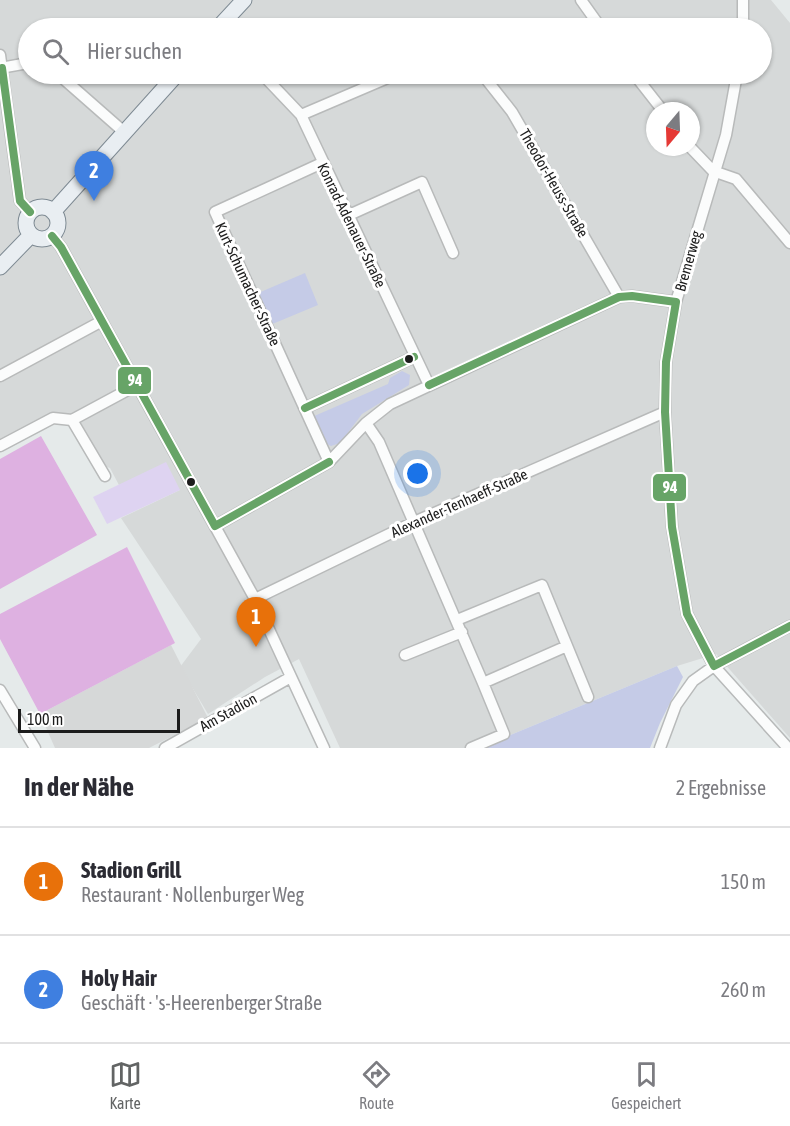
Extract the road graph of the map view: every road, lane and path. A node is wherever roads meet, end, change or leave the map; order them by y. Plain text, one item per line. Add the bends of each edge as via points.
1 (243, 0) edge
2 (581, 0) edge
3 (743, 0) edge
4 (227, 18) edge
5 (594, 18) edge
6 (743, 18) edge
7 (0, 55) edge
8 (18, 65) edge
9 (1, 68) edge
10 (69, 84) edge
11 (168, 84) edge
12 (272, 84) edge
13 (374, 84) edge
14 (490, 84) edge
15 (642, 84) edge
16 (735, 84) edge
17 (656, 102) edge
18 (301, 115) junction
19 (124, 132) junction
20 (699, 156) edge
21 (322, 163) junction
22 (714, 171) junction
23 (30, 212) junction
24 (53, 212) junction
25 (349, 214) junction
26 (31, 235) junction
27 (52, 236) junction
28 (790, 243) edge
29 (453, 253) dead end
30 (0, 267) edge
31 (619, 297) junction
32 (676, 302) junction
33 (102, 321) junction
34 (414, 357) junction
35 (0, 376) edge
36 (137, 385) junction
37 (429, 385) junction
38 (305, 408) junction
39 (665, 412) junction
40 (72, 420) junction
41 (366, 423) junction
42 (0, 446) edge
43 (329, 462) junction
44 (105, 476) dead end
45 (414, 522) junction
46 (215, 526) junction
47 (255, 599) junction
48 (457, 620) junction
49 (790, 626) edge
50 (462, 632) junction
51 (567, 646) junction
52 (405, 655) dead end
53 (714, 666) junction
54 (291, 677) junction
55 (483, 683) junction
56 (0, 690) edge
57 (588, 697) dead end
58 (35, 748) edge
59 (165, 748) edge
60 (324, 748) edge
61 (471, 748) edge
62 (660, 748) edge
63 (788, 748) edge

1 - 4 street
2 - 5 street
3 - 6 street
7 - 9 street
8 - 9 street
9 - 23 street via 20,201
10 - 19 street
11 - 19 street
12 - 18 street, Konrad-Adenauer-Straße
13 - 18 street
14 - 31 street, Theodor-Heuss-Straße via 513,112
15 - 17 street
16 - 22 street, Bremerweg via 726,135
18 - 21 street, Konrad-Adenauer-Straße
19 - 24 street
20 - 22 street
21 - 25 street, Konrad-Adenauer-Straße
21 - 38 street, Kurt-Schumacher-Straße via 215,212
22 - 28 street via 736,179
22 - 32 street, Bremerweg
23 - 24 street via 42,207
23 - 26 street via 26,222
24 - 27 street via 57,221
25 - 29 street via 422,182
25 - 34 street, Konrad-Adenauer-Straße
26 - 27 street via 40,239
26 - 30 street
27 - 33 street
31 - 32 street
31 - 37 street
32 - 39 street, Bremerweg via 666,362
33 - 35 street
33 - 36 street
34 - 37 street, Konrad-Adenauer-Straße
34 - 38 street
36 - 40 street
36 - 46 street
37 - 41 street via 390,404
38 - 43 street, Kurt-Schumacher-Straße
39 - 45 street, Alexander-Tenhaeff-Straße
39 - 53 street, Bremerweg via 672,527 687,614
40 - 42 street via 53,418
40 - 44 street
41 - 43 street
41 - 45 street via 379,442
43 - 46 street
45 - 47 street, Alexander-Tenhaeff-Straße
45 - 48 street
46 - 47 street
47 - 54 street
48 - 50 street
48 - 51 street via 542,585
49 - 53 street
50 - 52 street
50 - 55 street
51 - 55 street
51 - 57 street
53 - 62 street via 693,681 676,705
53 - 63 street, Bremerweg
54 - 59 street, Am Stadion
54 - 60 street
55 - 61 street via 504,734
56 - 58 street

